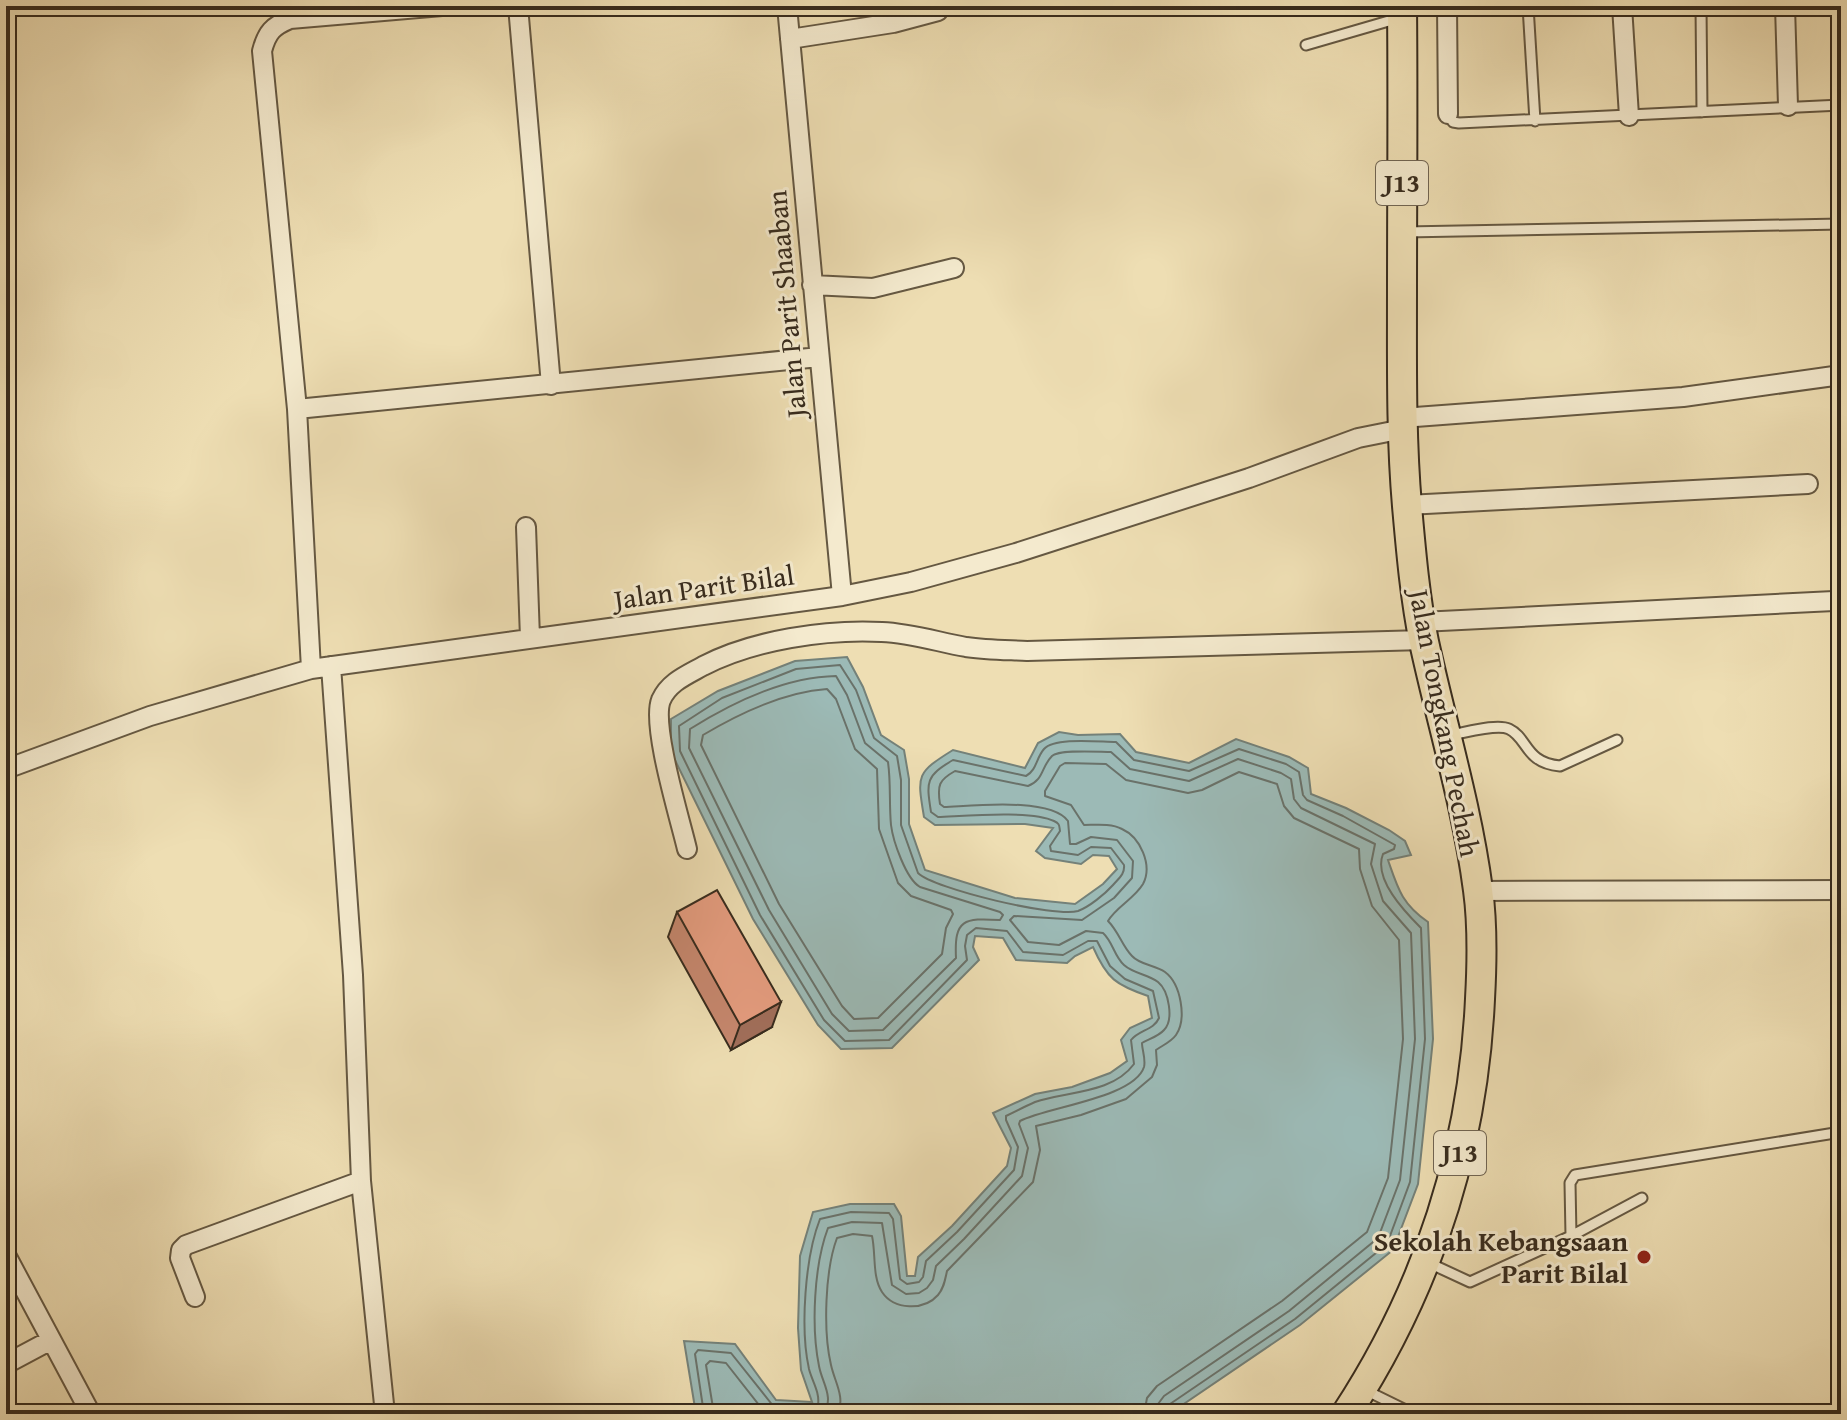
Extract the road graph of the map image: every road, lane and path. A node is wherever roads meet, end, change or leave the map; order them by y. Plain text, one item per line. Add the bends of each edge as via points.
1 (442, 6) edge
2 (518, 6) edge
3 (787, 6) edge
4 (1447, 6) edge
5 (1528, 6) edge
6 (1622, 6) edge
7 (1701, 6) edge
8 (1785, 6) edge
9 (938, 11) dead end
10 (1402, 12) edge
11 (799, 38) junction
12 (1306, 45) dead end
13 (1841, 105) edge
14 (1788, 106) junction
15 (1702, 112) junction
16 (1448, 114) joint
17 (1629, 116) junction
18 (1535, 121) junction
19 (1841, 224) edge
20 (1402, 232) junction
21 (954, 268) dead end
22 (821, 286) junction
23 (819, 357) junction
24 (1841, 375) edge
25 (551, 385) junction
26 (297, 409) junction
27 (1403, 424) junction
28 (1808, 484) dead end
29 (1407, 505) junction
30 (526, 527) dead end
31 (842, 596) junction
32 (1834, 601) dead end
33 (1422, 631) junction
34 (530, 638) junction
35 (331, 666) junction
36 (311, 669) junction
37 (1447, 736) junction
38 (1617, 740) dead end
39 (6, 769) edge
40 (687, 849) dead end
41 (1841, 890) edge
42 (1478, 891) junction
43 (1841, 1132) edge
44 (361, 1181) junction
45 (1642, 1198) dead end
46 (1571, 1236) junction
47 (6, 1255) edge
48 (1425, 1261) junction
49 (195, 1297) dead end
50 (43, 1344) junction
51 (6, 1364) edge
52 (1363, 1389) junction
53 (91, 1414) edge
54 (385, 1414) edge
55 (1346, 1414) edge
56 (1414, 1414) edge

1 - 26 street via 290,19 273,26 266,36 262,51
2 - 25 street
3 - 11 street, Jalan Parit Shaaban
4 - 16 street
5 - 18 lane
6 - 17 street
7 - 15 lane
8 - 14 street
9 - 11 street
10 - 12 lane
10 - 20 main road, Jalan Tongkang Pechah / J13
11 - 22 street, Jalan Parit Shaaban
13 - 14 lane
14 - 15 lane
15 - 17 lane
16 - 18 lane via 1459,123
17 - 18 lane
19 - 20 lane
20 - 27 main road, Jalan Tongkang Pechah / J13
21 - 22 street via 873,288
22 - 23 street, Jalan Parit Shaaban
23 - 25 street
23 - 31 street, Jalan Parit Shaaban
24 - 27 street, Jalan Parit Bilal via 1683,397
25 - 26 street
26 - 36 street
27 - 29 main road, Jalan Tongkang Pechah / J13
27 - 31 street, Jalan Parit Bilal via 1016,553
28 - 29 street
29 - 33 main road, Jalan Tongkang Pechah / J13
30 - 34 street
31 - 34 street, Jalan Parit Bilal
32 - 33 street
33 - 37 main road, Jalan Tongkang Pechah / J13
33 - 40 street via 1027,651 846,631 758,647 715,660 673,682 660,701 660,732
34 - 35 street, Jalan Parit Bilal
35 - 36 street, Jalan Parit Bilal
35 - 44 street
36 - 39 street, Jalan Parit Bilal via 150,716
37 - 38 lane via 1509,729 1531,754 1560,766
37 - 42 main road, Jalan Tongkang Pechah / J13
41 - 42 street
42 - 48 main road, Jalan Tongkang Pechah / J13 via 1481,983 1474,1070 1453,1184
43 - 46 lane via 1575,1175 1570,1183
44 - 49 street via 186,1245 180,1258
44 - 54 street
45 - 46 lane
46 - 48 lane via 1470,1282
47 - 50 street
48 - 52 main road, Jalan Tongkang Pechah / J13 via 1383,1357
50 - 51 street
50 - 53 street
52 - 55 main road, Jalan Tongkang Pechah / J13
52 - 56 lane

